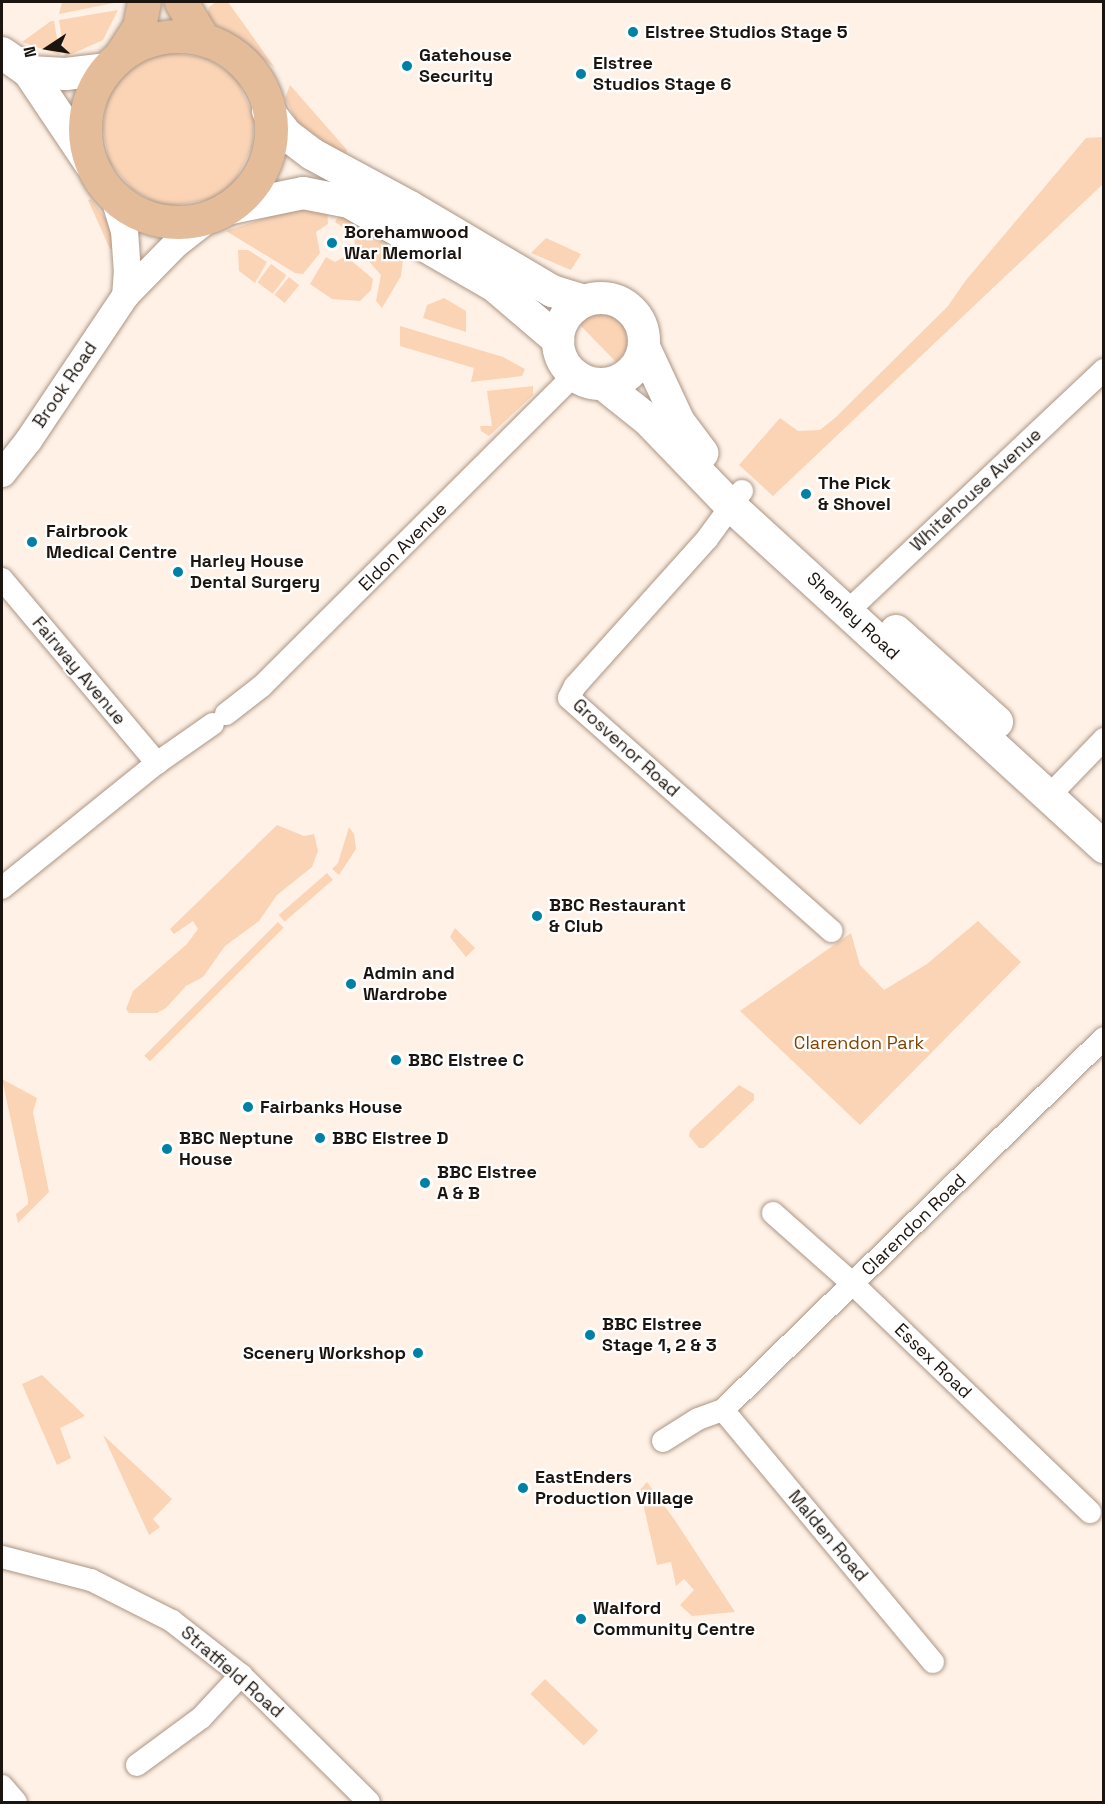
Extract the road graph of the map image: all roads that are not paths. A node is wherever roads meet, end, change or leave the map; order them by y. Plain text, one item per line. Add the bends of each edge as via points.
1 (144, 2) edge
2 (181, 2) edge
3 (201, 35) junction
4 (2, 53) edge
5 (114, 61) junction
6 (30, 72) junction
7 (268, 111) junction
8 (90, 163) junction
9 (114, 198) junction
10 (217, 214) junction
11 (125, 295) junction
12 (584, 301) junction
13 (558, 340) junction
14 (644, 347) junction
15 (1104, 370) edge
16 (589, 379) junction
17 (2, 473) edge
18 (736, 498) junction
19 (2, 579) edge
20 (854, 604) junction
21 (1104, 740) edge
22 (157, 763) junction
23 (1056, 788) junction
24 (1104, 824) edge
25 (1104, 847) edge
26 (2, 888) edge
27 (831, 931) dead end
28 (1104, 1038) edge
29 (773, 1213) dead end
30 (853, 1284) junction
31 (723, 1410) junction
32 (663, 1441) dead end
33 (1090, 1512) dead end
34 (2, 1557) edge
35 (933, 1662) dead end
36 (241, 1675) junction
37 (137, 1765) dead end
38 (2, 1786) edge
39 (15, 1803) edge
40 (369, 1803) edge

1 - 5 main road via 139,27
2 - 3 main road
3 - 5 main road via 167,36 143,42
3 - 7 main road via 218,43 250,69
4 - 6 main road
5 - 6 main road via 66,74
5 - 8 main road via 86,112 84,138
6 - 8 main road
7 - 10 main road via 271,135 267,158 256,180
7 - 12 main road via 287,135 312,154 552,291
8 - 9 main road
9 - 10 main road via 148,218 168,222
9 - 11 street, Brook Road via 124,230 128,269
10 - 11 street, Brook Road via 176,243
10 - 13 main road via 303,194 349,202 496,287
11 - 17 street, Brook Road
12 - 13 main road via 566,315
12 - 14 main road via 604,297 624,304 639,319
13 - 16 main road via 562,359
14 - 16 main road via 630,373
14 - 18 main road, Shenley Road via 679,422
15 - 20 street, Whitehouse Avenue
16 - 18 main road, Shenley Road via 647,419
16 - 22 street, Eldon Avenue via 262,686
18 - 20 main road, Shenley Road
18 - 27 street, Grosvenor Road via 707,539 575,686 569,698
19 - 22 street, Fairway Avenue
20 - 23 main road, Shenley Road via 942,701
21 - 23 street
22 - 26 street, Eldon Avenue
23 - 24 main road, Shenley Road
23 - 25 main road, Shenley Road
28 - 30 street, Clarendon Road
29 - 30 street, Essex Road
30 - 31 street, Clarendon Road
30 - 33 street, Essex Road
31 - 32 street via 698,1419
31 - 35 street, Malden Road
34 - 36 street, Stratfield Road via 91,1580 138,1602 202,1642
36 - 37 street via 201,1718
36 - 40 street, Stratfield Road
38 - 39 street

